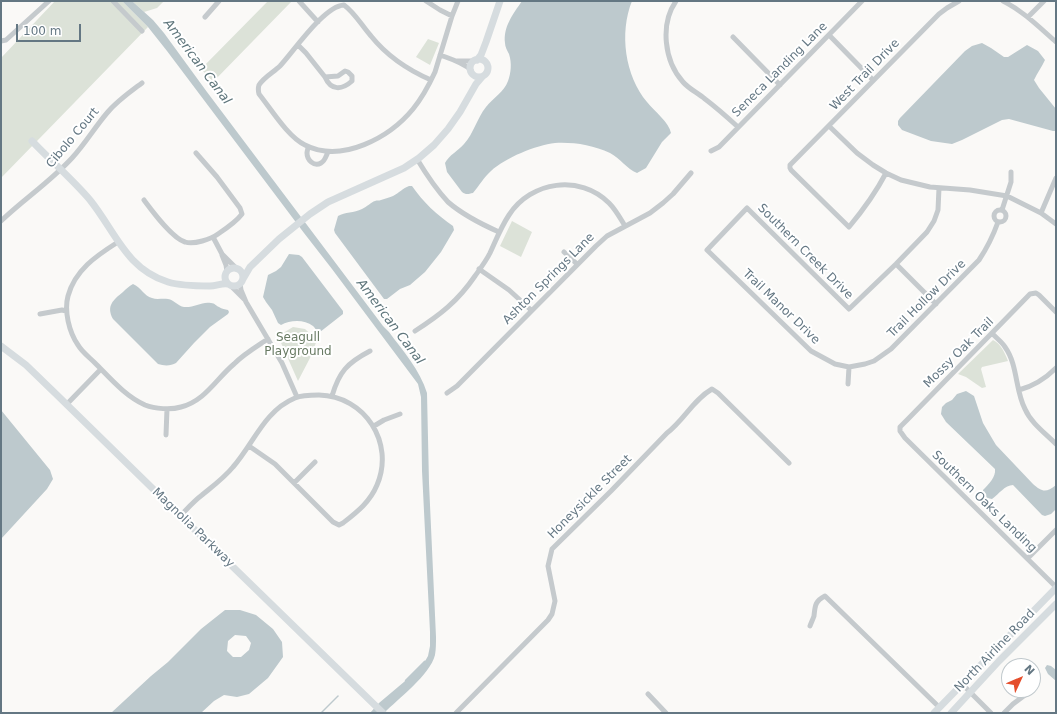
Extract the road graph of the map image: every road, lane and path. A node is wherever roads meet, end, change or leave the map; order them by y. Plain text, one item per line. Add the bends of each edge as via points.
1 (50, 1) edge
2 (113, 1) edge
3 (219, 1) edge
4 (299, 1) edge
5 (426, 1) edge
6 (458, 1) edge
7 (500, 1) edge
8 (676, 1) edge
9 (862, 1) edge
10 (959, 1) edge
11 (1003, 1) edge
12 (1044, 1) edge
13 (452, 16) junction
14 (205, 17) dead end
15 (1028, 17) junction
16 (318, 22) junction
17 (142, 31) dead end
18 (829, 35) junction
19 (733, 37) dead end
20 (1, 41) edge
21 (486, 42) junction
22 (1056, 42) edge
23 (298, 45) junction
24 (440, 56) junction
25 (476, 60) junction
26 (456, 61) junction
27 (487, 64) junction
28 (471, 71) junction
29 (325, 77) junction
30 (482, 77) junction
31 (431, 80) junction
32 (873, 80) junction
33 (142, 83) dead end
34 (780, 85) junction
35 (468, 98) junction
36 (829, 126) junction
37 (738, 127) junction
38 (32, 141) dead end
39 (308, 147) junction
40 (711, 151) dead end
41 (328, 152) junction
42 (196, 153) dead end
43 (417, 159) junction
44 (60, 170) junction
45 (1011, 172) dead end
46 (691, 173) dead end
47 (886, 173) junction
48 (1056, 178) edge
49 (939, 188) junction
50 (1007, 196) junction
51 (144, 200) dead end
52 (747, 208) joint
53 (1002, 210) junction
54 (1041, 212) junction
55 (1, 221) edge
56 (998, 222) junction
57 (1056, 224) edge
58 (625, 226) junction
59 (499, 232) junction
60 (213, 237) junction
61 (118, 242) junction
62 (564, 252) dead end
63 (222, 254) junction
64 (577, 264) junction
65 (896, 264) junction
66 (250, 267) junction
67 (238, 269) junction
68 (479, 269) junction
69 (226, 273) junction
70 (242, 281) junction
71 (205, 285) junction
72 (230, 285) junction
73 (246, 302) junction
74 (936, 304) junction
75 (531, 310) junction
76 (66, 311) junction
77 (1056, 312) edge
78 (40, 314) dead end
79 (415, 331) dead end
80 (992, 333) junction
81 (268, 339) junction
82 (4, 348) edge
83 (370, 352) dead end
84 (849, 367) junction
85 (1056, 368) edge
86 (101, 369) junction
87 (848, 384) dead end
88 (1019, 390) junction
89 (447, 393) dead end
90 (332, 396) junction
91 (297, 397) junction
92 (67, 404) junction
93 (167, 410) junction
94 (400, 414) dead end
95 (374, 426) junction
96 (900, 431) joint
97 (166, 435) dead end
98 (1056, 444) edge
99 (249, 446) junction
100 (316, 462) dead end
101 (789, 463) dead end
102 (294, 483) junction
103 (180, 516) junction
104 (1056, 530) edge
105 (1028, 558) junction
106 (1056, 588) edge
107 (1056, 604) edge
108 (810, 626) dead end
109 (962, 684) junction
110 (970, 692) junction
111 (648, 694) dead end
112 (1021, 698) edge
113 (940, 707) junction
114 (383, 713) edge
115 (456, 713) edge
116 (666, 713) edge
117 (934, 713) edge
118 (951, 713) edge
119 (991, 713) edge
120 (1004, 713) edge

1 - 20 street via 6,40
2 - 17 street
3 - 14 street
4 - 16 street
5 - 13 street
6 - 13 street
7 - 21 street
8 - 37 street via 668,17 666,34 671,62 688,87
9 - 18 street, Seneca Landing Lane
10 - 32 street, West Trail Drive via 939,14
11 - 15 street
12 - 15 street
13 - 24 street
15 - 22 street
16 - 23 street
16 - 31 street via 335,8 344,5 389,54 406,67
18 - 32 street
18 - 34 street, Seneca Landing Lane
19 - 34 street
21 - 25 street
21 - 27 street
23 - 29 street
23 - 39 street via 258,88 259,94 289,133
24 - 26 street
24 - 31 street
25 - 26 street
25 - 27 street via 483,60
25 - 28 street via 471,65
26 - 28 street
27 - 30 street via 487,73
28 - 30 street
28 - 35 street
29 - 29 street via 337,88 349,83 353,78 345,71 338,76
30 - 35 street
31 - 41 street via 413,109 386,133 359,147
32 - 36 street, West Trail Drive
33 - 44 street, Cibolo Court via 108,112
34 - 37 street, Seneca Landing Lane
35 - 43 street via 434,145
36 - 47 street via 857,153
36 - 47 street, West Trail Drive via 790,165 790,168 849,227 872,198
37 - 40 street, Seneca Landing Lane via 719,147
38 - 44 street
39 - 41 street
39 - 41 street via 307,155 313,163 322,163
42 - 60 street via 217,176 242,214
43 - 59 street via 438,191 448,201 470,217
43 - 66 street via 404,168 328,202 279,239
44 - 55 street, Cibolo Court
44 - 61 street via 90,200
45 - 50 street, Trail Hollow Drive
46 - 58 street, Ashton Springs Lane via 663,203
47 - 49 street via 901,180
48 - 54 street
49 - 50 street
49 - 65 street via 938,210 934,221
50 - 53 street, Trail Hollow Drive
50 - 54 street
51 - 60 street via 169,230 181,240 191,244
52 - 65 street, Southern Creek Drive via 849,309
52 - 84 street, Trail Manor Drive via 707,250 811,351 835,364
53 - 56 street, Trail Hollow Drive via 994,215
53 - 56 street, Trail Hollow Drive via 1006,218
54 - 57 street
56 - 74 street, Trail Hollow Drive via 979,260
58 - 59 street via 616,212 598,195 574,185 556,184 543,187 516,204
58 - 64 street, Ashton Springs Lane via 607,236
59 - 68 street via 490,253
60 - 63 street
61 - 71 street via 132,261 153,276 178,284
61 - 76 street via 82,269 73,282 67,298
62 - 64 street
63 - 67 street
63 - 69 street
64 - 75 street, Ashton Springs Lane
65 - 74 street
66 - 67 street
66 - 70 street
67 - 69 street via 231,269
67 - 70 street via 242,274
68 - 75 street via 509,290
68 - 79 street via 452,304
69 - 71 street
69 - 72 street via 225,278
70 - 72 street via 236,286
70 - 73 street
71 - 72 street
72 - 73 street
73 - 81 street
74 - 84 street, Trail Hollow Drive via 892,349 874,361
75 - 89 street, Ashton Springs Lane via 457,386
76 - 78 street
76 - 86 street via 70,330 78,346
77 - 80 street, Mossy Oak Trail via 1036,293 1030,294
80 - 88 street via 1012,359
80 - 96 street, Mossy Oak Trail via 900,427
81 - 91 street
81 - 93 street via 233,364 206,394 181,408
82 - 92 street, Magnolia Parkway
83 - 90 street via 358,357 340,374
84 - 87 street
85 - 88 street via 1038,383
86 - 92 street
86 - 93 street via 129,396 146,406
88 - 98 street via 1028,415
90 - 91 street
90 - 95 street via 347,401
91 - 99 street via 268,417
92 - 103 street, Magnolia Parkway
93 - 97 street
94 - 95 street
95 - 102 street via 382,451 378,484 368,501 343,523 339,525 333,522
96 - 105 street, Southern Oaks Landing
99 - 102 street via 275,464
99 - 103 street via 224,477
100 - 102 street
101 - 115 street, Honeysickle Street via 718,393 712,389 703,394 676,426 552,549 548,566 555,601 552,614
103 - 114 street, Magnolia Parkway
104 - 105 street
105 - 106 street, Southern Oaks Landing
106 - 109 street, North Airline Road
107 - 110 street, North Airline Road
108 - 113 street via 815,604 825,596
109 - 110 street
109 - 113 street, North Airline Road
110 - 118 street, North Airline Road
110 - 119 street
111 - 116 street
112 - 120 street
113 - 117 street, North Airline Road

